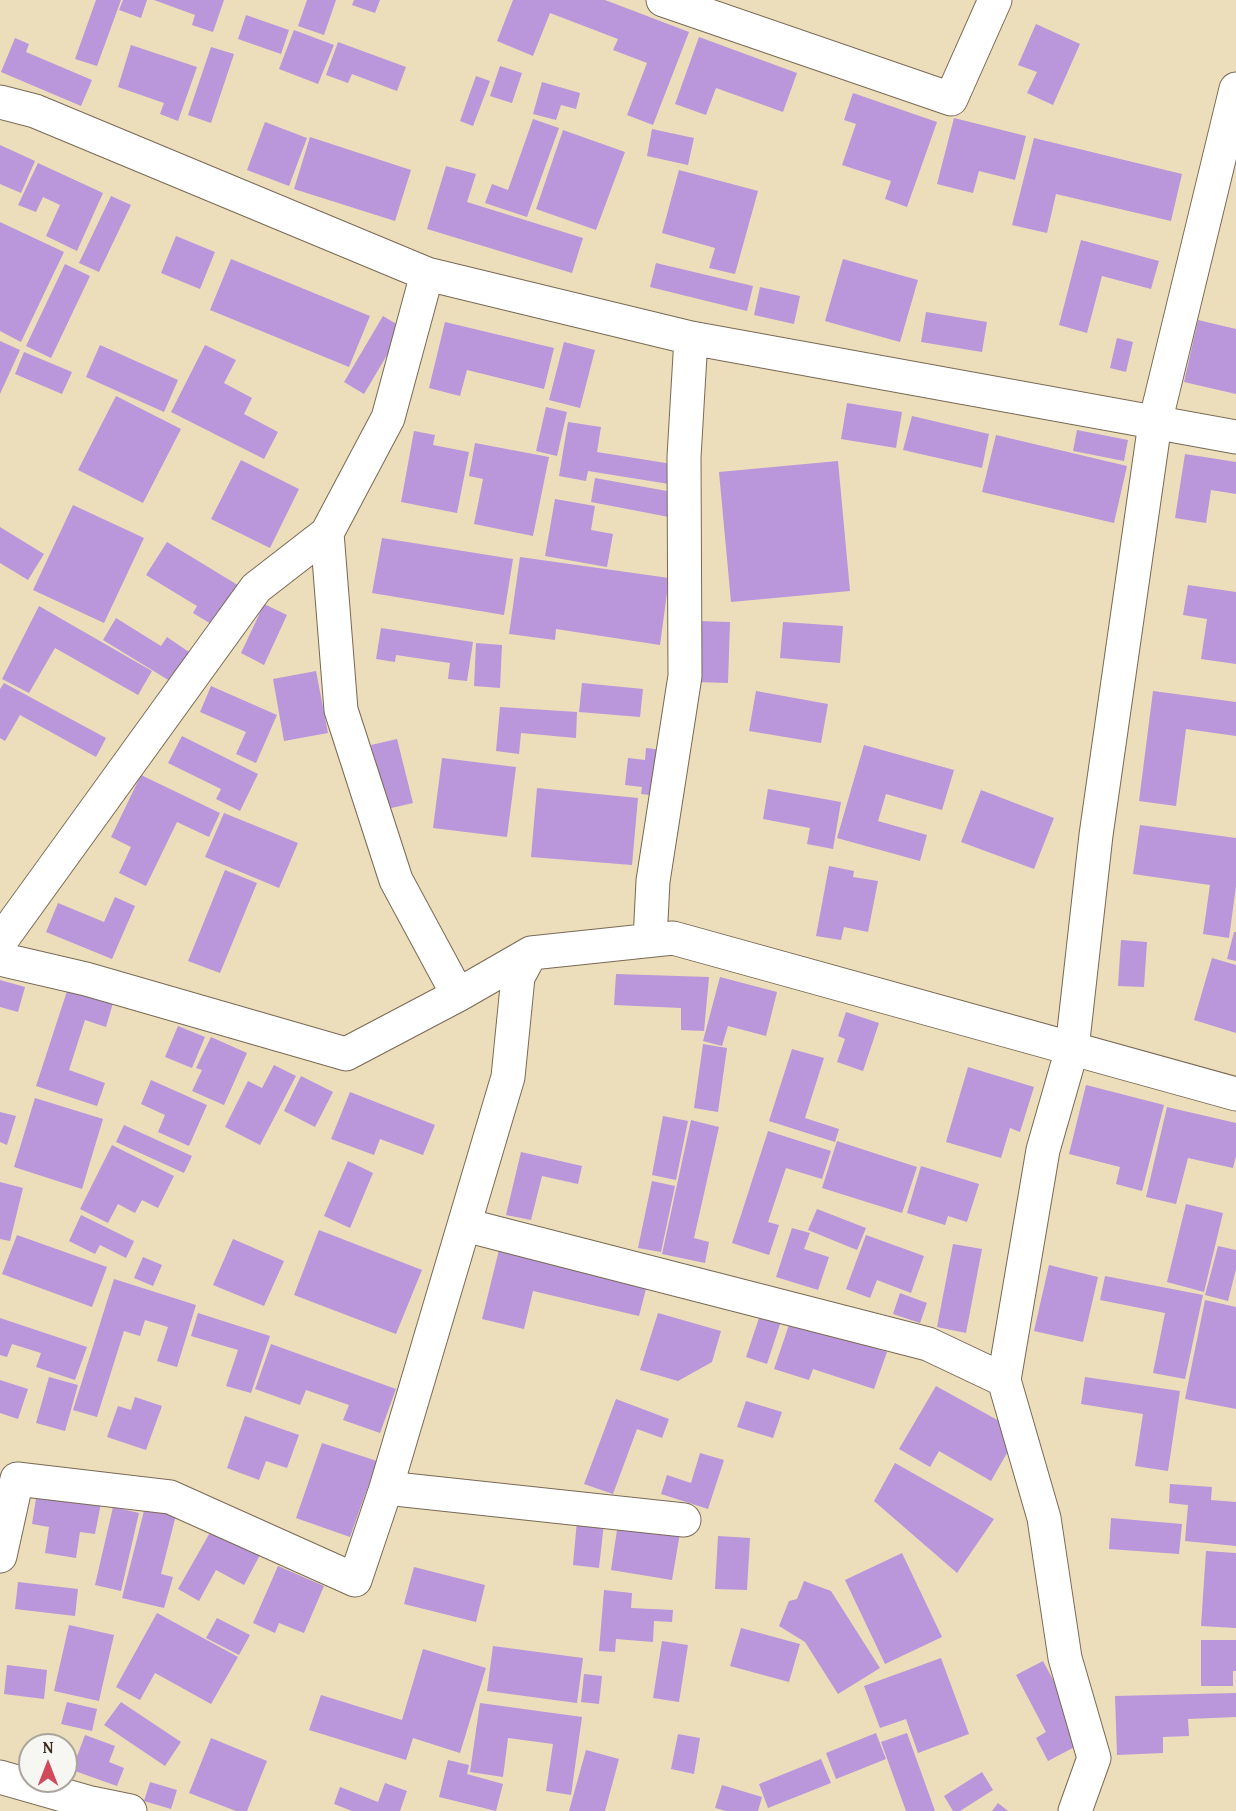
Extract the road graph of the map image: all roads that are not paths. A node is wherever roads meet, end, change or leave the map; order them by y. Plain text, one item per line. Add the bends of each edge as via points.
1 (663, 0) edge
2 (995, 0) edge
3 (1236, 89) edge
4 (0, 102) edge
5 (427, 274) junction
6 (691, 338) junction
7 (1155, 423) junction
8 (1236, 437) edge
9 (327, 533) junction
10 (650, 940) junction
11 (0, 942) edge
12 (531, 953) junction
13 (0, 960) edge
14 (458, 995) junction
15 (1072, 1049) junction
16 (1236, 1094) edge
17 (465, 1225) junction
18 (1004, 1380) junction
19 (386, 1488) junction
20 (684, 1520) dead end
21 (0, 1556) edge
22 (0, 1777) edge
23 (130, 1811) edge
24 (1075, 1811) edge

1 - 2 street via 951,99
3 - 7 street
4 - 5 street via 34,111
5 - 6 street
5 - 9 street via 388,418
6 - 7 street
6 - 10 street via 684,457 686,676 653,881
7 - 8 street
7 - 15 street via 1096,835
9 - 11 street via 256,588
9 - 14 street via 342,710 396,880
10 - 12 street
10 - 15 street via 673,938
12 - 14 street
12 - 17 street via 518,977 508,1077
13 - 14 street via 86,979 346,1054
15 - 16 street
15 - 18 street via 1042,1150
17 - 18 street via 928,1344
17 - 19 street
18 - 24 street via 1044,1518 1065,1658 1095,1758
19 - 20 street
19 - 21 street via 355,1580 170,1497 17,1479
22 - 23 street

